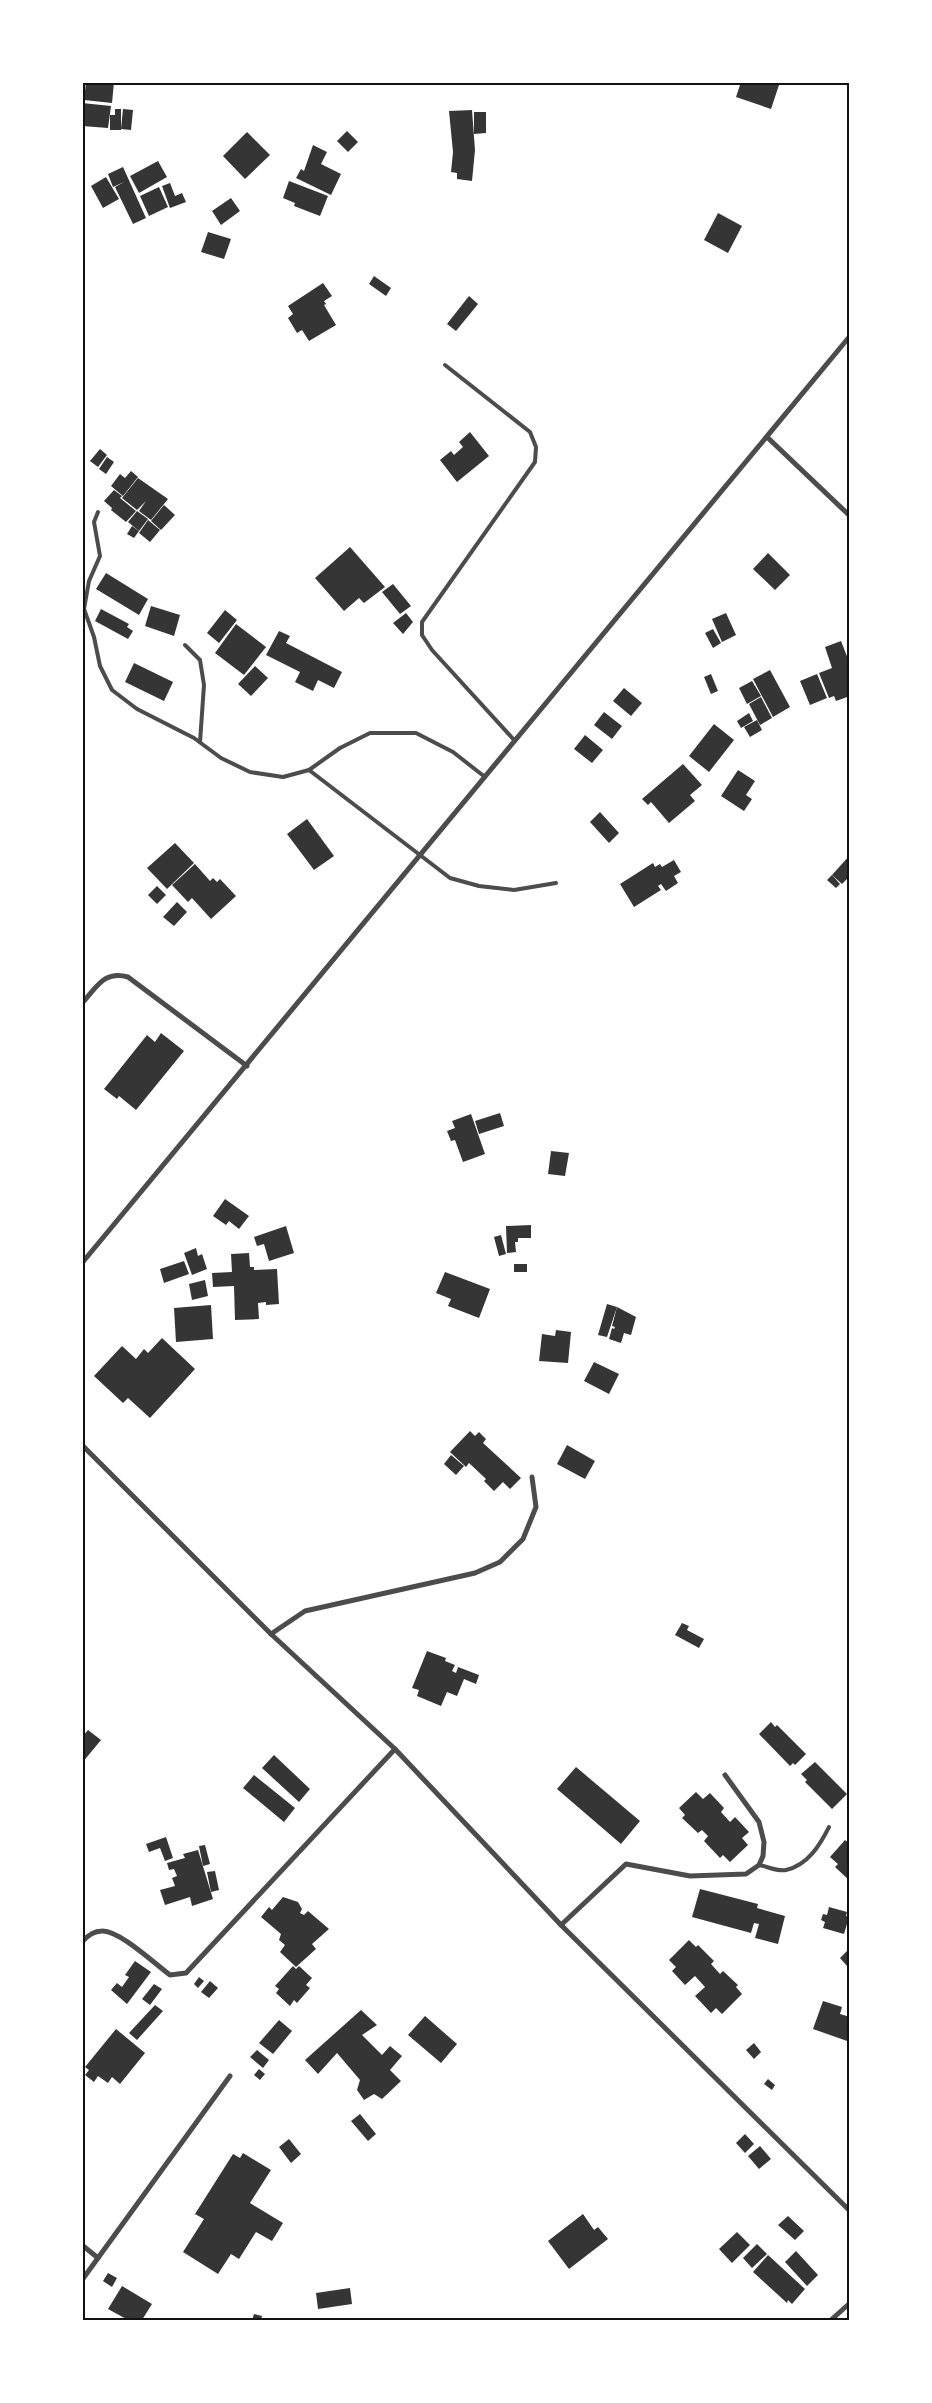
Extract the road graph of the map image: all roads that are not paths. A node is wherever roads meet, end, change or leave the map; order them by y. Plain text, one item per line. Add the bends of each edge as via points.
1 (850, 336) edge
2 (445, 365) dead end
3 (767, 437) junction
4 (98, 512) dead end
5 (850, 516) edge
6 (185, 645) dead end
7 (515, 741) junction
8 (200, 742) junction
9 (309, 770) junction
10 (486, 777) junction
11 (420, 856) junction
12 (556, 883) dead end
13 (82, 1003) edge
14 (246, 1066) junction
15 (82, 1263) edge
16 (82, 1445) edge
17 (532, 1477) dead end
18 (271, 1634) junction
19 (395, 1749) junction
20 (725, 1775) dead end
21 (829, 1827) dead end
22 (759, 1865) junction
23 (561, 1925) junction
24 (82, 1942) edge
25 (230, 2076) dead end
26 (850, 2211) edge
27 (82, 2245) edge
28 (98, 2258) junction
29 (82, 2280) edge
30 (850, 2304) edge
31 (832, 2320) edge

1 - 3 street
2 - 7 lane via 530,432 536,447 535,462 422,622 422,635 432,650
3 - 5 street
3 - 7 street
4 - 8 lane via 94,522 100,556 89,581 84,609 100,666 112,690 137,709
6 - 8 lane via 200,660 204,686
7 - 10 street
8 - 9 lane via 221,758 250,772 284,777
9 - 10 lane via 340,748 370,733 416,733 453,752
9 - 11 lane
10 - 11 street
11 - 12 lane via 450,878 479,886 514,890
11 - 14 street
13 - 14 street via 105,977 128,976
14 - 15 street
16 - 18 street
17 - 18 street via 536,1507 523,1539 500,1562 475,1573 305,1612
18 - 19 street
19 - 23 street
19 - 24 street via 186,1973 170,1975 116,1934 102,1930 88,1934
20 - 22 street via 759,1822 764,1842
21 - 22 lane via 820,1846 803,1863 784,1871
22 - 23 street via 746,1874 690,1876 626,1864
23 - 26 street
25 - 28 street
27 - 28 street
28 - 29 street
30 - 31 street

